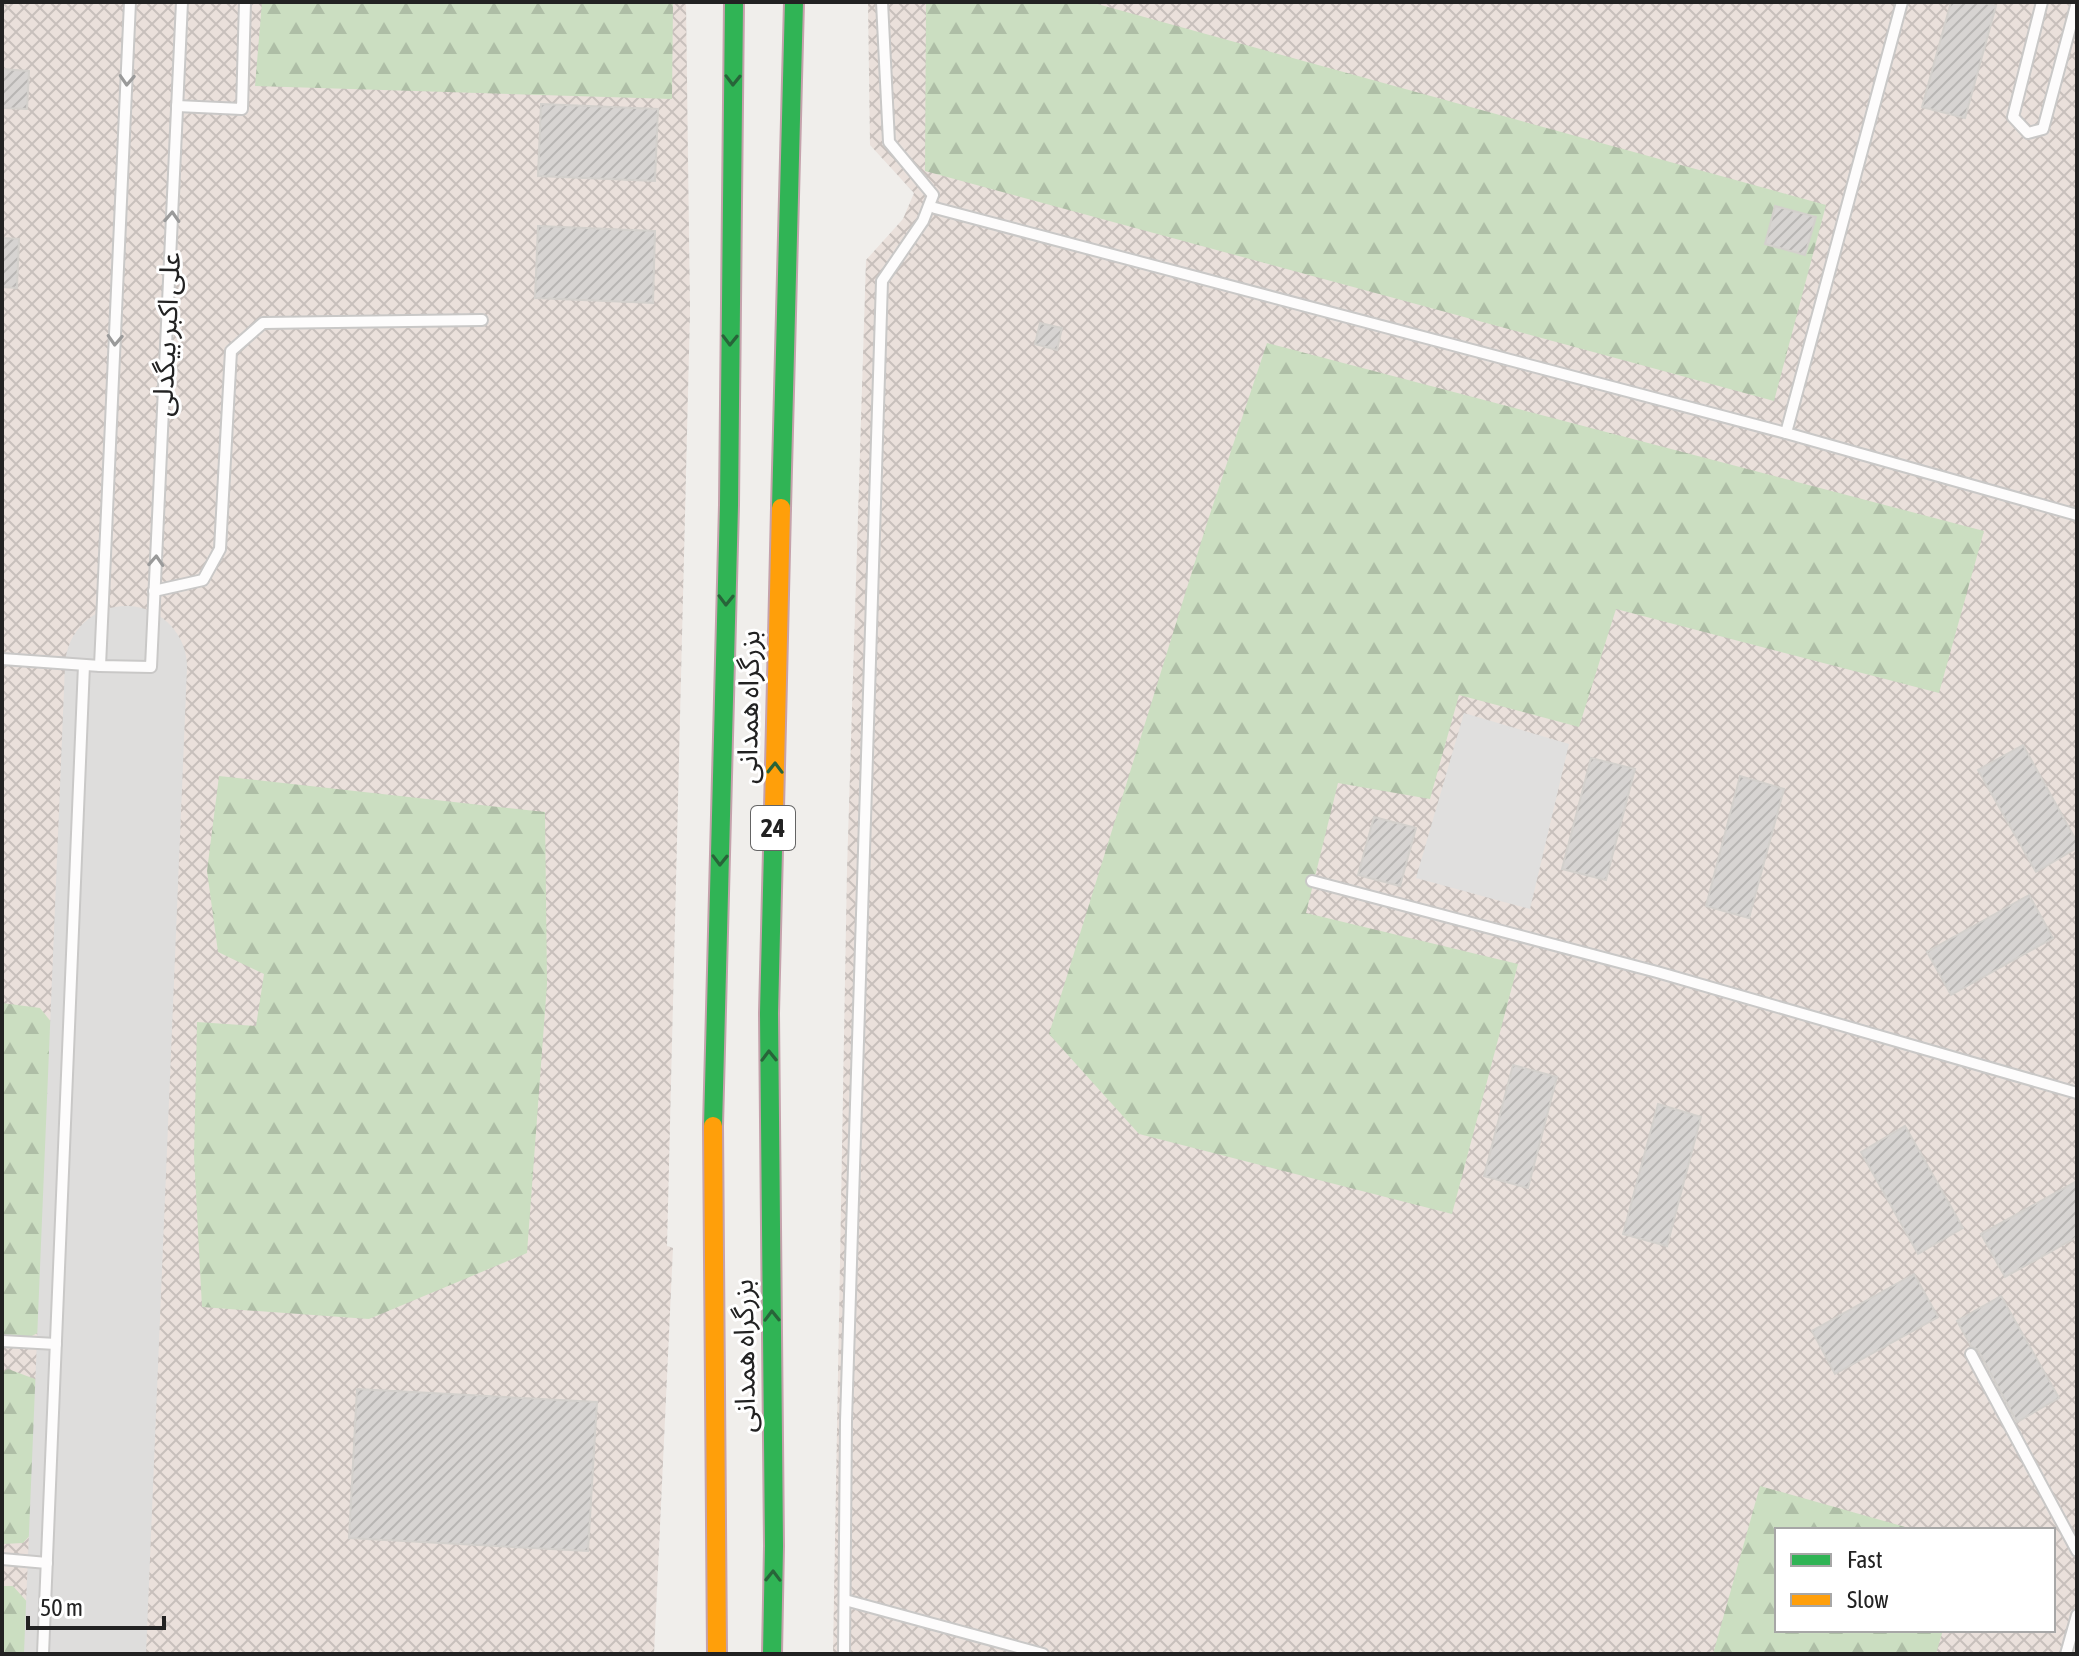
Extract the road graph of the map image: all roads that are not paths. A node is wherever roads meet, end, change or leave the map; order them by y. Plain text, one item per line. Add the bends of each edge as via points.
1 (130, 2) edge
2 (182, 2) edge
3 (245, 2) edge
4 (734, 2) edge
5 (794, 2) edge
6 (882, 2) edge
7 (1902, 2) edge
8 (2042, 2) edge
9 (2077, 2) edge
10 (177, 106) junction
11 (935, 208) dead end
12 (482, 320) dead end
13 (1786, 433) junction
14 (2077, 515) edge
15 (154, 591) junction
16 (2, 659) edge
17 (84, 665) junction
18 (100, 666) junction
19 (1312, 881) dead end
20 (2077, 1093) edge
21 (2, 1341) edge
22 (56, 1344) junction
23 (1971, 1354) dead end
24 (2077, 1551) edge
25 (2, 1559) edge
26 (47, 1563) junction
27 (845, 1600) junction
28 (2077, 1615) edge
29 (43, 1654) edge
30 (717, 1654) edge
31 (772, 1654) edge
32 (844, 1654) edge
33 (1043, 1654) edge
34 (2066, 1654) edge

1 -> 18 lane, علی اکبر بیگدلی
2 - 10 lane, علی اکبر بیگدلی
3 - 10 lane via 242,109
4 -> 30 highway, بزرگراه همدانی / 24 via 729,505 712,1181
31 -> 5 highway, بزرگراه همدانی / 24 via 769,1013
6 - 27 lane via 889,142 933,195 923,221 882,281 846,1421
7 - 13 lane
8 - 9 lane via 2013,117 2028,133 2043,129
15 -> 10 lane, علی اکبر بیگدلی
11 - 13 lane
12 - 15 lane via 263,323 231,351 220,549 203,580
13 - 14 lane
15 - 18 lane, علی اکبر بیگدلی via 151,667
16 - 17 lane
17 - 18 lane
17 - 22 lane
19 - 20 lane via 1657,972
21 - 22 lane
22 - 26 lane
23 - 24 lane
25 - 26 lane
26 - 29 lane
27 - 32 lane
27 - 33 lane
28 - 34 lane

